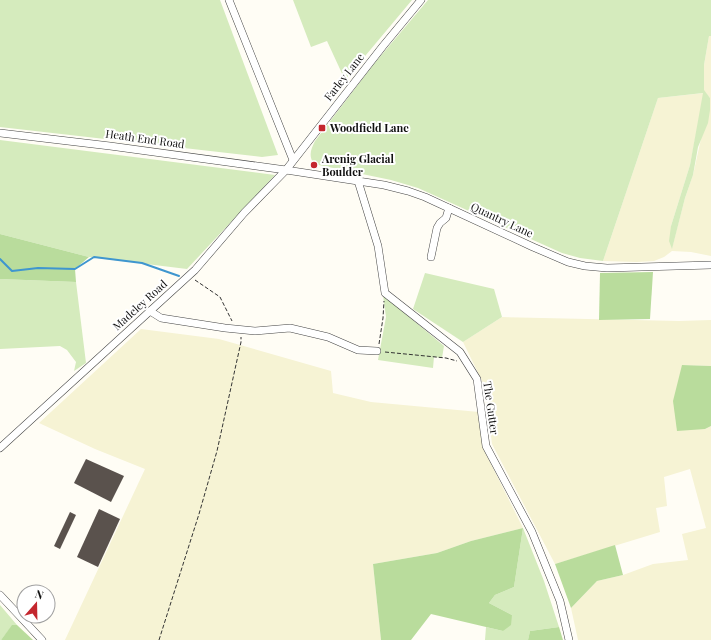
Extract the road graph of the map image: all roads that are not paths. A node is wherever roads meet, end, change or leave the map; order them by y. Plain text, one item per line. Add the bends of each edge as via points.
1 (229, 0) edge
2 (420, 0) edge
3 (0, 133) edge
4 (293, 160) junction
5 (286, 170) junction
6 (358, 181) junction
7 (449, 208) junction
8 (431, 257) dead end
9 (711, 265) edge
10 (150, 311) junction
11 (378, 352) road end
12 (0, 448) edge
13 (0, 595) edge
14 (42, 640) edge
15 (569, 640) edge

1 - 4 street
2 - 4 street, Farley Lane
3 - 5 street, Heath End Road
4 - 5 street, Farley Lane
5 - 6 street, Quantry Lane
5 - 10 street, Madeley Road via 188,276
6 - 7 street, Quantry Lane via 408,191
6 - 15 street, The Gutter via 378,246 385,293 460,352 477,380 486,446 532,532 560,601
7 - 8 street via 446,218 437,228
7 - 9 street, Quantry Lane via 568,262 585,266 607,268
10 - 11 street via 161,318 236,329 256,331 290,328 328,337 358,350
10 - 12 street, Madeley Road
13 - 14 street

